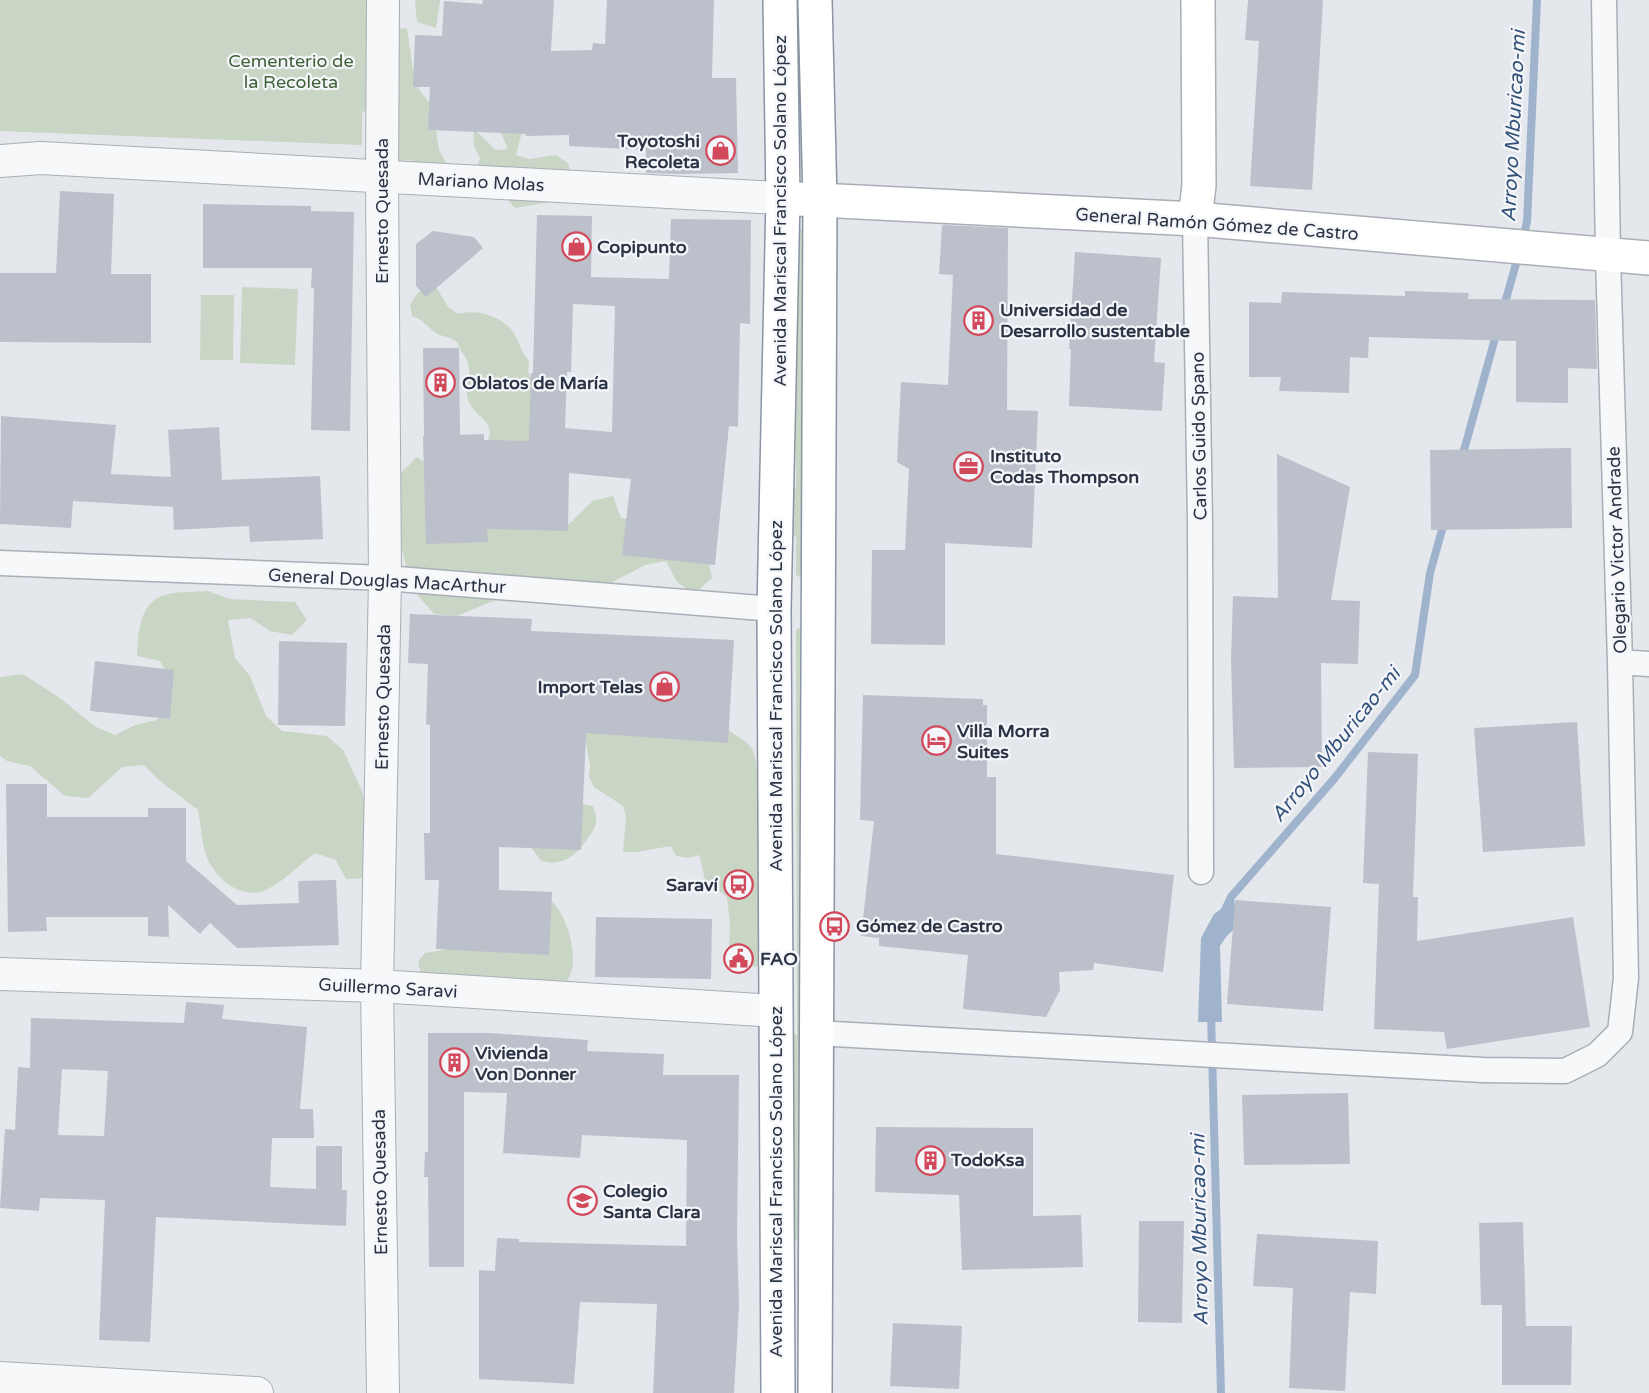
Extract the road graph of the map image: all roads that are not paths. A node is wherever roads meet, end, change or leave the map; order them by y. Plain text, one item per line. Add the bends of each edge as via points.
1 (383, 0) edge
2 (780, 0) edge
3 (815, 0) edge
4 (1198, 0) edge
5 (1604, 0) edge
6 (0, 161) edge
7 (382, 177) junction
8 (800, 199) junction
9 (1195, 219) junction
10 (1608, 256) junction
11 (1649, 258) edge
12 (0, 563) edge
13 (385, 578) junction
14 (774, 609) junction
15 (1620, 662) junction
16 (1649, 664) edge
17 (1201, 872) dead end
18 (0, 974) edge
19 (377, 986) junction
20 (776, 1011) junction
21 (816, 1033) junction
22 (0, 1378) edge
23 (257, 1393) edge
24 (383, 1393) edge
25 (778, 1393) edge
26 (815, 1393) edge

1 - 7 street, Ernesto Quesada
2 - 8 main road, Avenida Mariscal Francisco Solano López
3 - 8 main road, Avenida Mariscal Francisco Solano López
4 - 9 main road, Carlos Guido Spano via 1199,186
5 - 10 street, Olegario Victor Andrade
6 - 7 street, Mariano Molas via 41,158
7 - 8 street, Mariano Molas
7 - 13 street, Ernesto Quesada
8 - 9 main road, General Ramón Gómez de Castro
8 - 14 main road, Avenida Mariscal Francisco Solano López
8 - 21 main road, Avenida Mariscal Francisco Solano López
9 - 10 main road, General Ramón Gómez de Castro
9 - 17 street, Carlos Guido Spano
10 - 11 main road, General Ramón Gómez de Castro
10 - 15 street, Olegario Victor Andrade
12 - 13 street, General Douglas MacArthur
13 - 14 street, General Douglas MacArthur
13 - 19 street, Ernesto Quesada
14 - 20 main road, Avenida Mariscal Francisco Solano López
15 - 16 street
15 - 21 street, Olegario Victor Andrade via 1626,978 1620,1032 1597,1054 1565,1071 1471,1070
18 - 19 street, Guillermo Saravi
19 - 20 street, Guillermo Saravi
19 - 24 street, Ernesto Quesada
20 - 25 main road, Avenida Mariscal Francisco Solano López
21 - 26 main road, Avenida Mariscal Francisco Solano López
22 - 23 street

